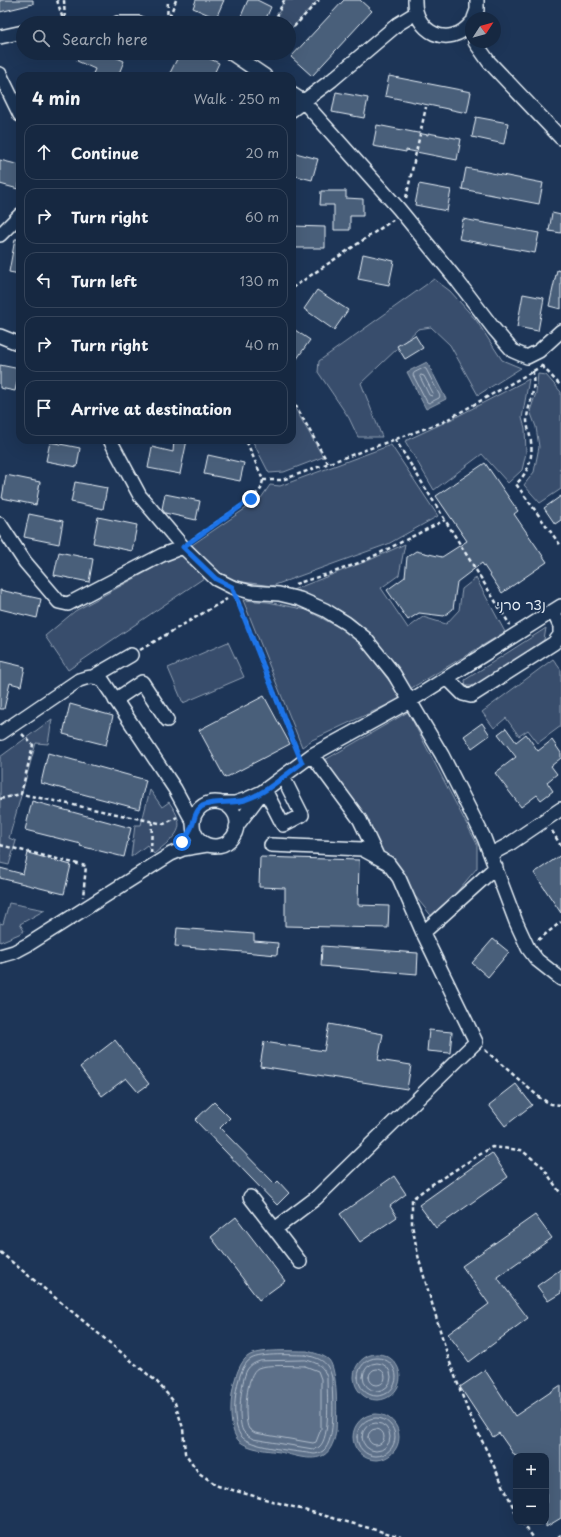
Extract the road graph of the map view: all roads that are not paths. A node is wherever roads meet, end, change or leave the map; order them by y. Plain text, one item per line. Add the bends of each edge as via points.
1 (415, 0) edge
2 (477, 0) edge
3 (476, 12) edge
4 (416, 13) junction
5 (465, 31) edge
6 (16, 34) edge
7 (0, 37) edge
8 (479, 48) edge
9 (241, 60) edge
10 (259, 72) edge
11 (0, 74) edge
12 (297, 98) edge
13 (16, 107) edge
14 (561, 138) edge
15 (16, 219) edge
16 (0, 235) edge
17 (561, 331) edge
18 (0, 336) edge
19 (16, 342) edge
20 (112, 444) edge
21 (0, 524) edge
22 (183, 547) junction
23 (557, 609) edge
24 (131, 655) road end
25 (93, 677) junction
26 (446, 678) junction
27 (115, 700) junction
28 (410, 701) junction
29 (167, 720) dead end
30 (0, 732) edge
31 (312, 755) junction
32 (282, 777) junction
33 (175, 790) junction
34 (264, 791) junction
35 (208, 803) junction
36 (222, 803) junction
37 (561, 809) edge
38 (191, 820) junction
39 (236, 826) junction
40 (207, 845) junction
41 (271, 846) dead end
42 (171, 854) junction
43 (491, 854) junction
44 (377, 856) junction
45 (496, 867) junction
46 (423, 933) junction
47 (0, 956) edge
48 (561, 979) edge
49 (250, 1197) dead end
50 (275, 1230) junction
51 (300, 1262) dead end

1 - 4 street
2 - 3 street
4 - 5 street via 423,26 440,36
4 - 12 street via 398,24 332,80
6 - 7 street
8 - 14 street via 489,62
9 - 10 street
11 - 13 street
12 - 17 street via 402,213 513,351 527,357 539,351
15 - 16 street
18 - 19 street
20 - 22 street via 140,496
21 - 22 street via 25,562 59,602 68,604 162,555
22 - 28 street via 216,579 234,591 278,594 300,599 346,622 366,638 394,674
23 - 26 street
23 - 26 street via 560,635 554,643 471,696 463,694
24 - 25 street
25 - 27 street via 103,681
25 - 30 street via 70,686
26 - 28 street
27 - 29 street via 142,682
27 - 33 street
28 - 31 street
28 - 43 street via 442,755
31 - 32 street
31 - 44 street via 360,820
32 - 34 street
32 - 34 street via 302,815 283,825
33 - 35 street via 185,798
33 - 38 street
34 - 36 street via 235,803
34 - 39 street
35 - 36 street
35 - 38 street via 201,807
36 - 39 street via 233,812
37 - 43 street
38 - 40 street via 194,833
38 - 42 street via 182,842
39 - 40 street via 235,833 225,844
40 - 42 street
41 - 44 street via 362,849
42 - 47 street via 29,944
43 - 45 street
44 - 46 street via 388,863 399,878
45 - 46 street
45 - 48 street via 528,948 537,960
46 - 50 street via 476,1042 316,1198
49 - 50 street
50 - 51 street

